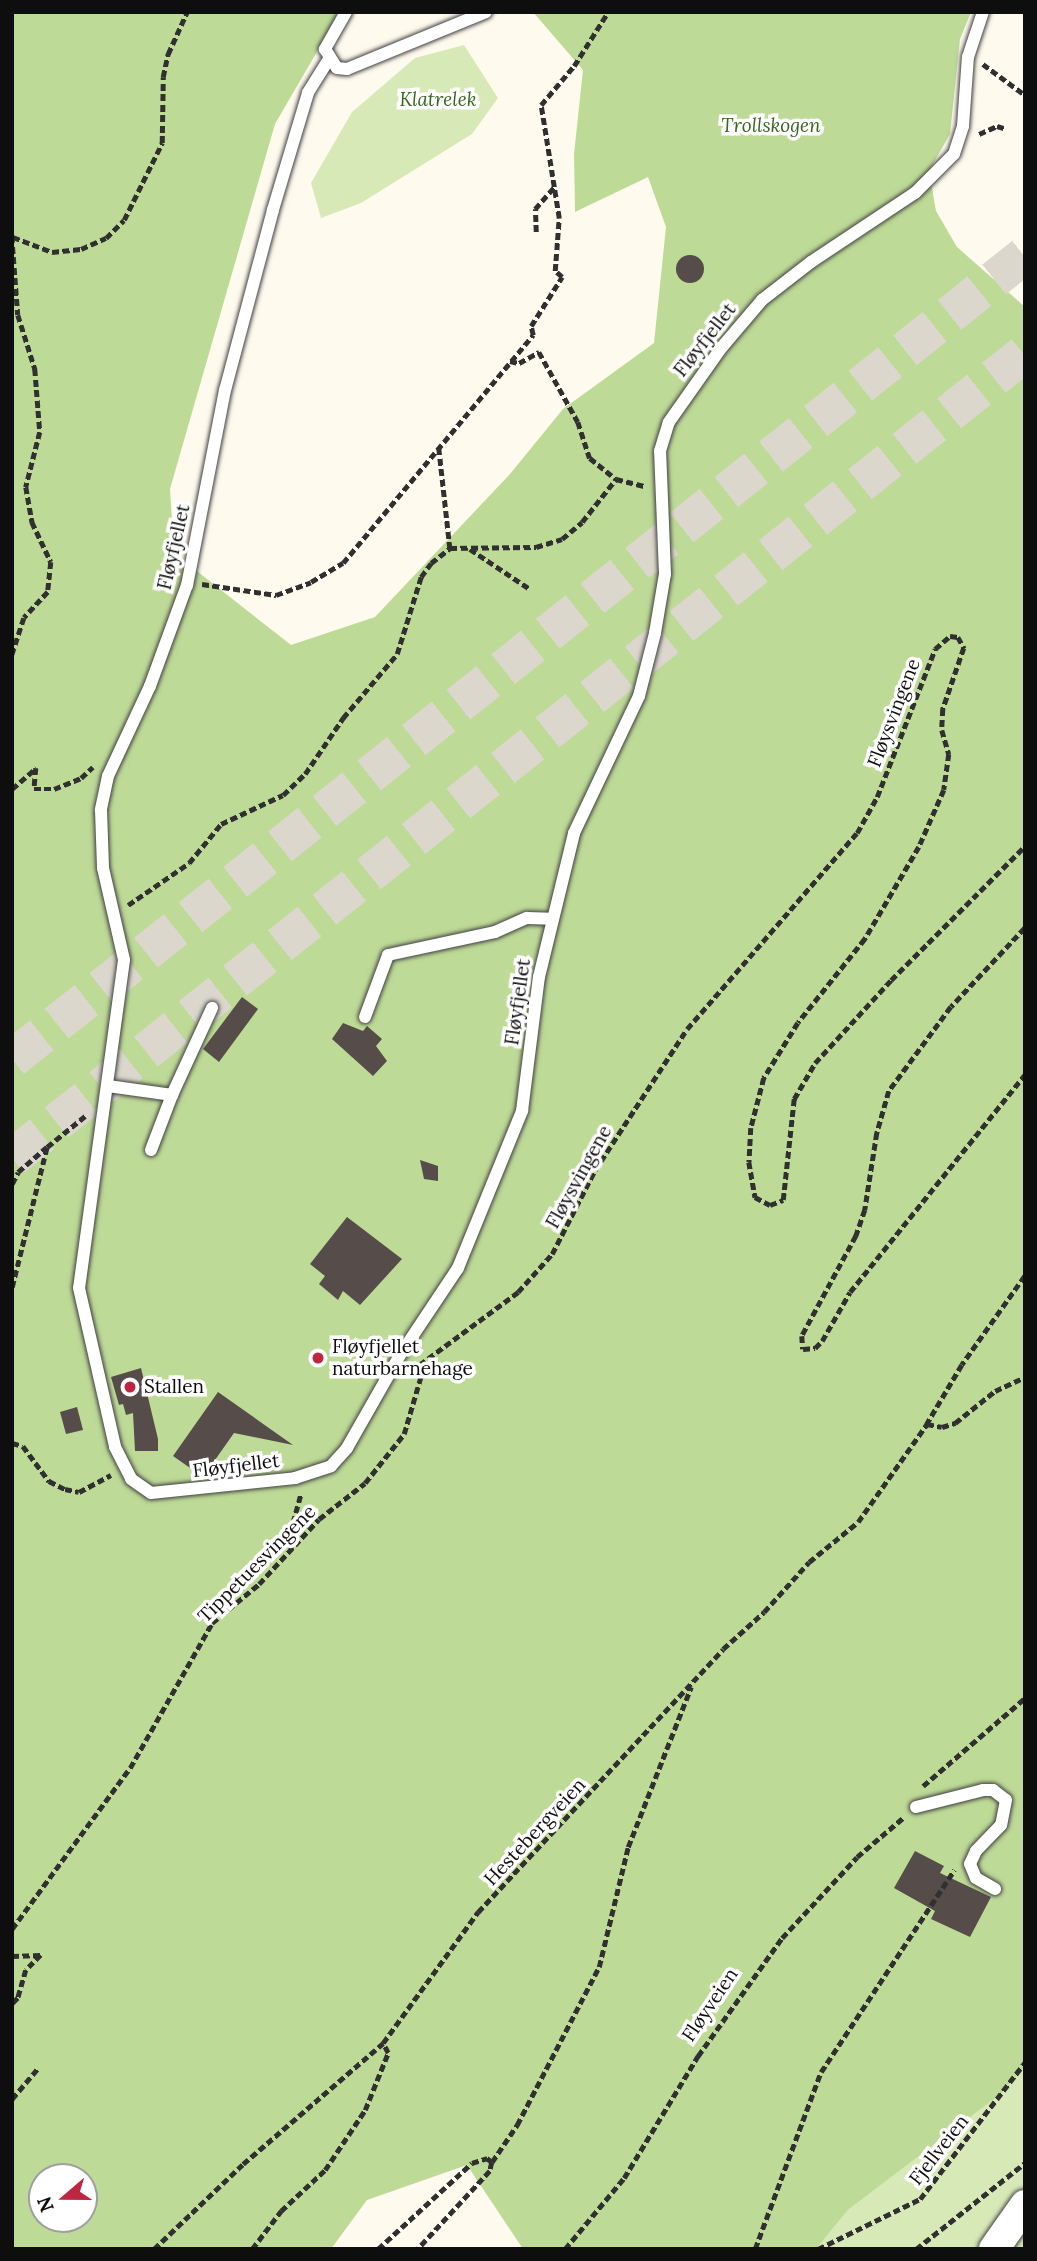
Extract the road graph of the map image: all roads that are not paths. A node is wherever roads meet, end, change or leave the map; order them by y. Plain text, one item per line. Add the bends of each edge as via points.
1 (346, 12) edge
2 (486, 12) edge
3 (983, 12) edge
4 (329, 59) junction
5 (551, 919) junction
6 (212, 1008) dead end
7 (365, 1017) dead end
8 (108, 1092) junction
9 (172, 1095) junction
10 (151, 1150) dead end
11 (916, 1807) road end
12 (995, 1889) dead end
13 (1025, 2205) edge
14 (994, 2249) edge

1 - 4 lane via 326,39
2 - 4 lane via 361,66 337,68
3 - 5 lane, Fløyfjellet via 968,57 960,139 939,174 785,281 740,323 669,422 660,451 664,574 652,646 635,705 584,804
4 - 8 lane, Fløyfjellet via 308,93 272,210 225,390 187,585 150,685 115,757 100,810 100,840 124,960
5 - 7 lane via 527,918 495,932 388,955
5 - 8 lane, Fløyfjellet via 532,1017 522,1111 458,1268 339,1459 323,1470 295,1478 151,1493 141,1489 124,1467 79,1288
6 - 9 lane
8 - 9 lane
9 - 10 lane
11 - 12 lane via 983,1790 993,1790 1006,1800 1002,1825 976,1851 970,1864 976,1878
13 - 14 street

